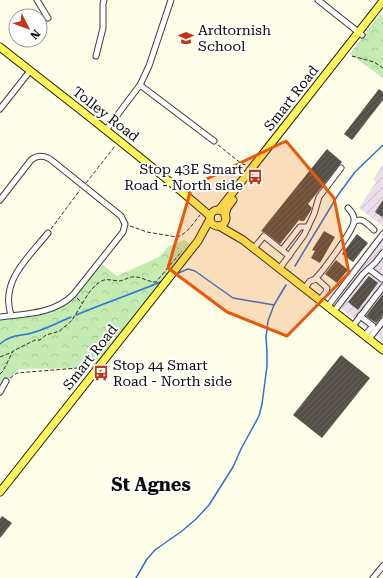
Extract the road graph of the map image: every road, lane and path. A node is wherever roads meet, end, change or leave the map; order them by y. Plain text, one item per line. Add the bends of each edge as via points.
1 (104, 0) edge
2 (171, 0) edge
3 (318, 0) edge
4 (383, 2) edge
5 (383, 7) edge
6 (361, 34) junction
7 (0, 47) edge
8 (96, 56) dead end
9 (352, 56) dead end
10 (383, 68) edge
11 (30, 71) junction
12 (140, 85) junction
13 (0, 109) edge
14 (106, 130) junction
15 (214, 141) joint
16 (248, 165) dead end
17 (341, 168) dead end
18 (0, 200) edge
19 (348, 208) dead end
20 (201, 213) dead end
21 (213, 214) junction
22 (225, 217) junction
23 (354, 222) junction
24 (125, 224) junction
25 (218, 226) junction
26 (308, 227) junction
27 (374, 230) dead end
28 (48, 233) dead end
29 (383, 234) edge
30 (200, 238) junction
31 (243, 240) junction
32 (194, 247) junction
33 (254, 248) junction
34 (282, 250) junction
35 (383, 254) edge
36 (289, 256) junction
37 (280, 268) junction
38 (369, 269) junction
39 (315, 279) junction
40 (382, 279) edge
41 (383, 287) edge
42 (305, 288) junction
43 (73, 295) junction
44 (320, 300) junction
45 (83, 303) junction
46 (328, 306) junction
47 (334, 311) junction
48 (11, 315) junction
49 (360, 316) junction
50 (0, 317) edge
51 (383, 321) edge
52 (353, 326) junction
53 (367, 337) junction
54 (383, 350) edge
55 (13, 351) junction
56 (0, 356) edge
57 (91, 367) dead end
58 (0, 374) edge
59 (6, 381) joint
60 (0, 392) edge
61 (0, 492) edge
62 (383, 566) edge
63 (373, 578) edge

1 - 8 street via 103,28
2 - 12 street
3 - 6 street
4 - 6 main road, Smart Road
5 - 6 main road, Smart Road
6 - 21 main road, Smart Road
6 - 22 main road, Smart Road via 231,202
7 - 11 main road, Tolley Road
9 - 10 path via 374,62
11 - 13 street
11 - 14 main road, Tolley Road
12 - 14 street
12 - 15 street
14 - 21 main road, Tolley Road
15 - 16 path via 242,164
17 - 26 street via 319,197
18 - 24 street via 31,160 40,156 50,159 121,216
19 - 23 street via 353,213
20 - 24 path via 189,229 177,237 147,232
21 - 22 main road via 224,213
21 - 25 main road via 214,225
21 - 30 main road, Smart Road
22 - 25 main road, Smart Road via 224,223
22 - 31 main road
23 - 27 street via 361,220
23 - 39 street
24 - 43 street via 123,232
25 - 30 main road, Smart Road
25 - 31 main road
26 - 34 street via 300,227
26 - 36 street
28 - 48 street via 13,278 8,292
29 - 46 street
30 - 32 main road, Smart Road
31 - 33 main road
32 - 45 path via 186,248 180,253 156,282 136,277 122,281 102,281
32 - 61 main road, Smart Road
33 - 34 street via 264,236
33 - 37 main road
34 - 36 street
35 - 38 street
36 - 37 street
37 - 42 main road
38 - 40 street
38 - 47 street
39 - 42 street
39 - 44 street via 327,288
41 - 49 street
42 - 44 main road
43 - 45 path
43 - 48 street via 52,309
44 - 46 main road
45 - 55 path via 60,331
46 - 47 main road
47 - 52 main road
48 - 50 street
49 - 52 street
49 - 53 street via 373,326
51 - 53 street
52 - 53 main road
53 - 54 main road
55 - 56 path
55 - 58 path
57 - 59 path via 17,373
59 - 60 street
62 - 63 street

